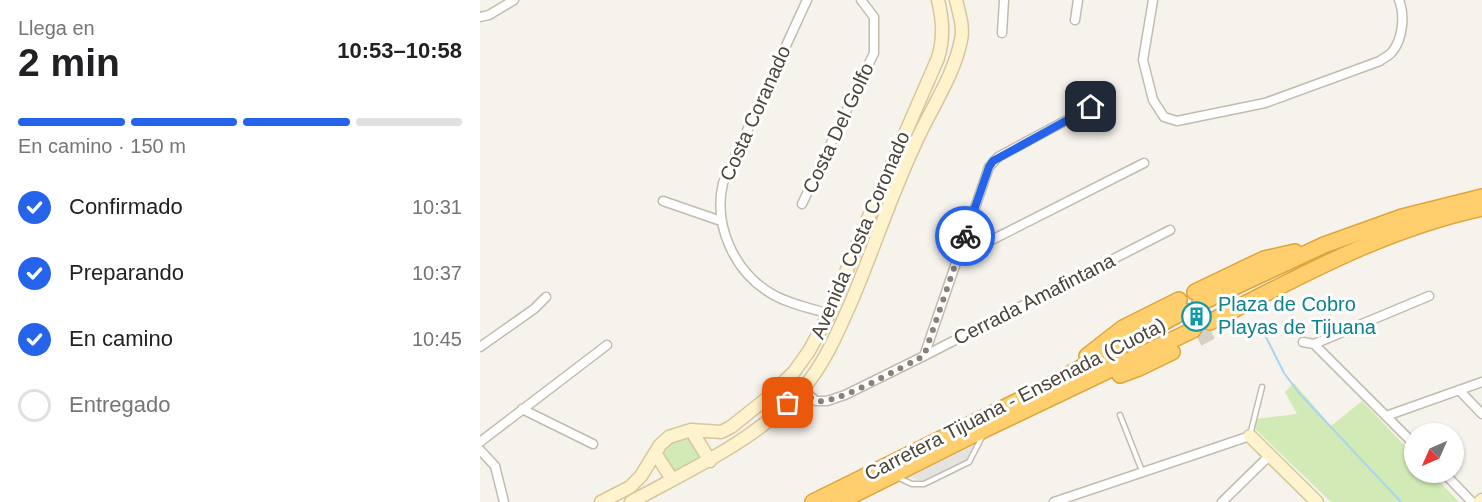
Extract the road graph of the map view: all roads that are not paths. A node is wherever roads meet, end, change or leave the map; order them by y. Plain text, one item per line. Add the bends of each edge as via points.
1 (807, 0) edge
2 (861, 0) edge
3 (938, 0) edge
4 (956, 0) edge
5 (1004, 0) edge
6 (1078, 0) edge
7 (1153, 0) edge
8 (1399, 0) edge
9 (511, 1) edge
10 (480, 17) edge
11 (1075, 20) dead end
12 (1002, 33) dead end
13 (1106, 101) dead end
14 (1144, 163) dead end
15 (1482, 197) edge
16 (663, 201) dead end
17 (802, 204) dead end
18 (1482, 208) edge
19 (721, 221) junction
20 (864, 228) junction
21 (1170, 230) dead end
22 (879, 234) junction
23 (958, 257) junction
24 (1429, 296) dead end
25 (546, 297) dead end
26 (1198, 297) dead end
27 (1181, 305) dead end
28 (829, 314) junction
29 (1212, 326) tunnel mouth
30 (1196, 334) tunnel mouth
31 (1303, 342) dead end
32 (1314, 344) junction
33 (608, 345) dead end
34 (480, 347) edge
35 (924, 356) junction
36 (1482, 382) edge
37 (1262, 387) dead end
38 (802, 389) junction
39 (1459, 390) junction
40 (1050, 392) junction
41 (522, 409) junction
42 (1482, 414) edge
43 (1120, 415) dead end
44 (1386, 416) junction
45 (986, 429) junction
46 (691, 430) junction
47 (1404, 434) edge
48 (1250, 436) junction
49 (480, 442) edge
50 (593, 444) dead end
51 (480, 450) edge
52 (655, 453) junction
53 (1270, 455) junction
54 (710, 461) junction
55 (1142, 472) junction
56 (893, 475) junction
57 (672, 479) junction
58 (1454, 483) edge
59 (504, 502) edge
60 (601, 502) edge
61 (631, 502) edge
62 (813, 502) edge
63 (839, 502) edge
64 (1054, 502) edge
65 (1222, 502) edge
66 (1317, 502) edge
67 (1472, 502) edge

1 - 19 street, Costa Coranado via 723,183 719,199
2 - 17 street, Costa Del Golfo via 874,16 874,53
3 - 20 street, Avenida Costa Coronado via 943,43
4 - 22 street, Avenida Costa Coronado via 962,38 956,58 914,145
5 - 12 street
6 - 11 street
7 - 8 street via 1143,60 1153,100 1164,117 1177,121 1265,103 1380,61 1391,53 1400,37 1403,13
9 - 10 street
13 - 23 street via 993,161
14 - 23 street
15 - 26 highway via 1264,259
16 - 19 street
18 - 29 highway via 1408,228 1341,255 1302,286
19 - 28 street, Costa Coranado via 738,262 761,287 774,296
20 - 22 street
20 - 28 street, Avenida Costa Coronado
21 - 35 street, Cerrada Amafintana
22 - 38 street, Avenida Costa Coronado via 839,329
23 - 35 street
24 - 32 street
25 - 34 street
27 - 40 highway via 1123,328
28 - 46 street, Avenida Costa Coronado via 794,372 742,419 721,432
30 - 40 highway, Carretera Tijuana - Ensenada (Cuota)
31 - 32 street
32 - 44 street
33 - 41 street
35 - 38 street, Cerrada Amafintana via 828,401 816,401
36 - 39 street
37 - 48 lane
38 - 54 street, Avenida Costa Coronado via 774,417
39 - 42 street
39 - 44 street
40 - 45 highway, Carretera Tijuana - Ensenada (Cuota)
40 - 62 highway, Carretera Tijuana - Ensenada (Cuota)
41 - 49 street
41 - 50 street
43 - 55 lane
44 - 47 street
45 - 56 highway, Carretera Tijuana - Ensenada (Cuota)
45 - 56 lane via 969,462 960,467 924,484 912,484
46 - 52 street, Avenida Costa Coronado via 669,437
46 - 54 street
48 - 53 street
48 - 55 street
51 - 59 street via 495,466
52 - 57 street
52 - 60 street, Avenida Costa Coronado via 630,487
53 - 65 street
53 - 66 street
54 - 57 street, Avenida Costa Coronado
55 - 64 street
56 - 63 highway, Carretera Tijuana - Ensenada (Cuota)
57 - 61 street, Avenida Costa Coronado
58 - 67 street

